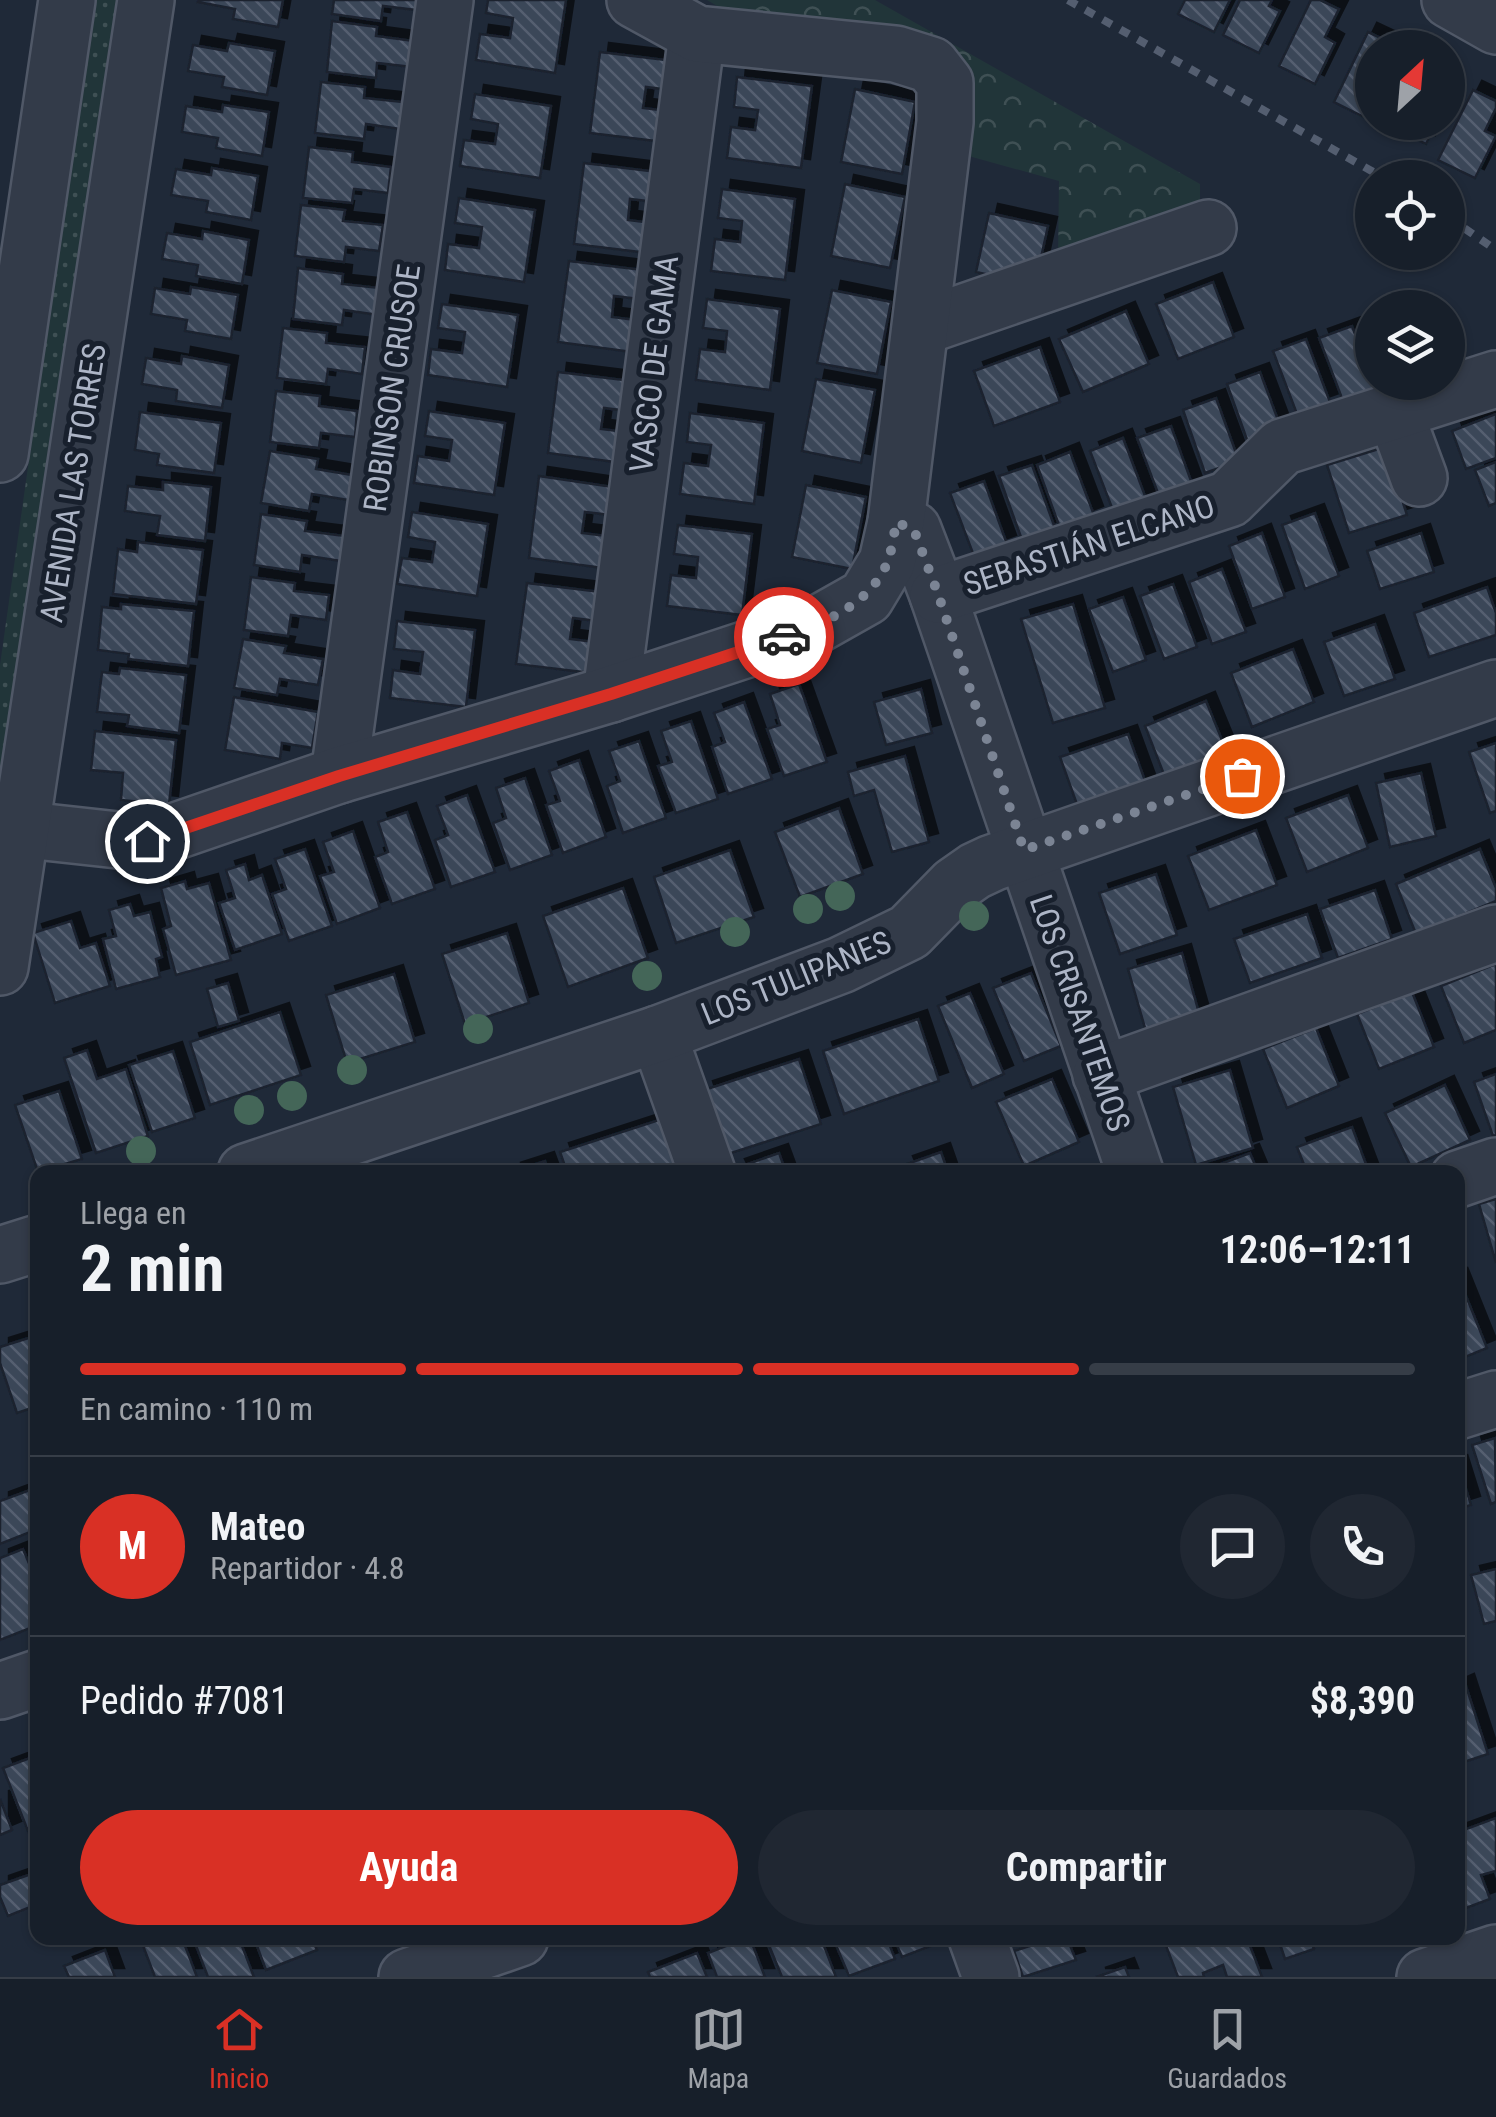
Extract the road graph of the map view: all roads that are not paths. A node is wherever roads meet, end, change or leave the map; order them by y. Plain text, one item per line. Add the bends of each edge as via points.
1 (67, 0) edge
2 (146, 0) edge
3 (446, 0) edge
4 (634, 0) edge
5 (697, 34) junction
6 (20, 188) edge
7 (1208, 228) dead end
8 (921, 327) junction
9 (1496, 379) edge
10 (1395, 413) junction
11 (0, 454) edge
12 (1419, 478) dead end
13 (896, 522) junction
14 (938, 594) junction
15 (1496, 688) edge
16 (611, 694) junction
17 (339, 776) junction
18 (10, 828) edge
19 (1024, 850) junction
20 (1496, 934) edge
21 (0, 966) edge
22 (658, 1034) junction
23 (1101, 1075) junction
24 (267, 1165) edge
25 (704, 1165) edge
26 (1133, 1165) edge
27 (1496, 1166) edge
28 (1465, 1177) edge
29 (30, 1245) edge
30 (0, 1255) edge
31 (1496, 1398) edge
32 (1465, 1408) edge
33 (30, 1681) edge
34 (0, 1691) edge
35 (500, 1945) edge
36 (980, 1945) edge
37 (1410, 1945) edge
38 (1495, 1958) edge
39 (406, 1977) edge
40 (991, 1977) edge
41 (1423, 1977) edge

1 - 6 street
2 - 18 street, AVENIDA LAS TORRES
3 - 17 street, ROBINSON CRUSOE
4 - 5 street
5 - 8 street via 896,54 932,65 945,83 945,122
5 - 16 street, VASCO DE GAMA
6 - 11 street
7 - 8 street
8 - 13 street
9 - 10 street, SEBASTIÁN ELCANO
10 - 12 street
10 - 14 street, SEBASTIÁN ELCANO via 1282,447 1228,498
13 - 14 street, LOS CRISANTEMOS via 914,530
13 - 16 street via 888,562 866,596 811,628
14 - 19 street, LOS CRISANTEMOS
15 - 19 street, LOS TULIPANES
16 - 17 street
17 - 18 street via 147,841
18 - 21 street, AVENIDA LAS TORRES
19 - 22 street, LOS TULIPANES via 975,871 909,932 841,966
19 - 23 street, LOS CRISANTEMOS
20 - 23 street
22 - 24 street, LOS TULIPANES
22 - 25 street
23 - 26 street, LOS CRISANTEMOS
27 - 28 street
29 - 30 street
31 - 32 street
33 - 34 street
35 - 39 street
36 - 40 street
37 - 41 street
38 - 41 street

